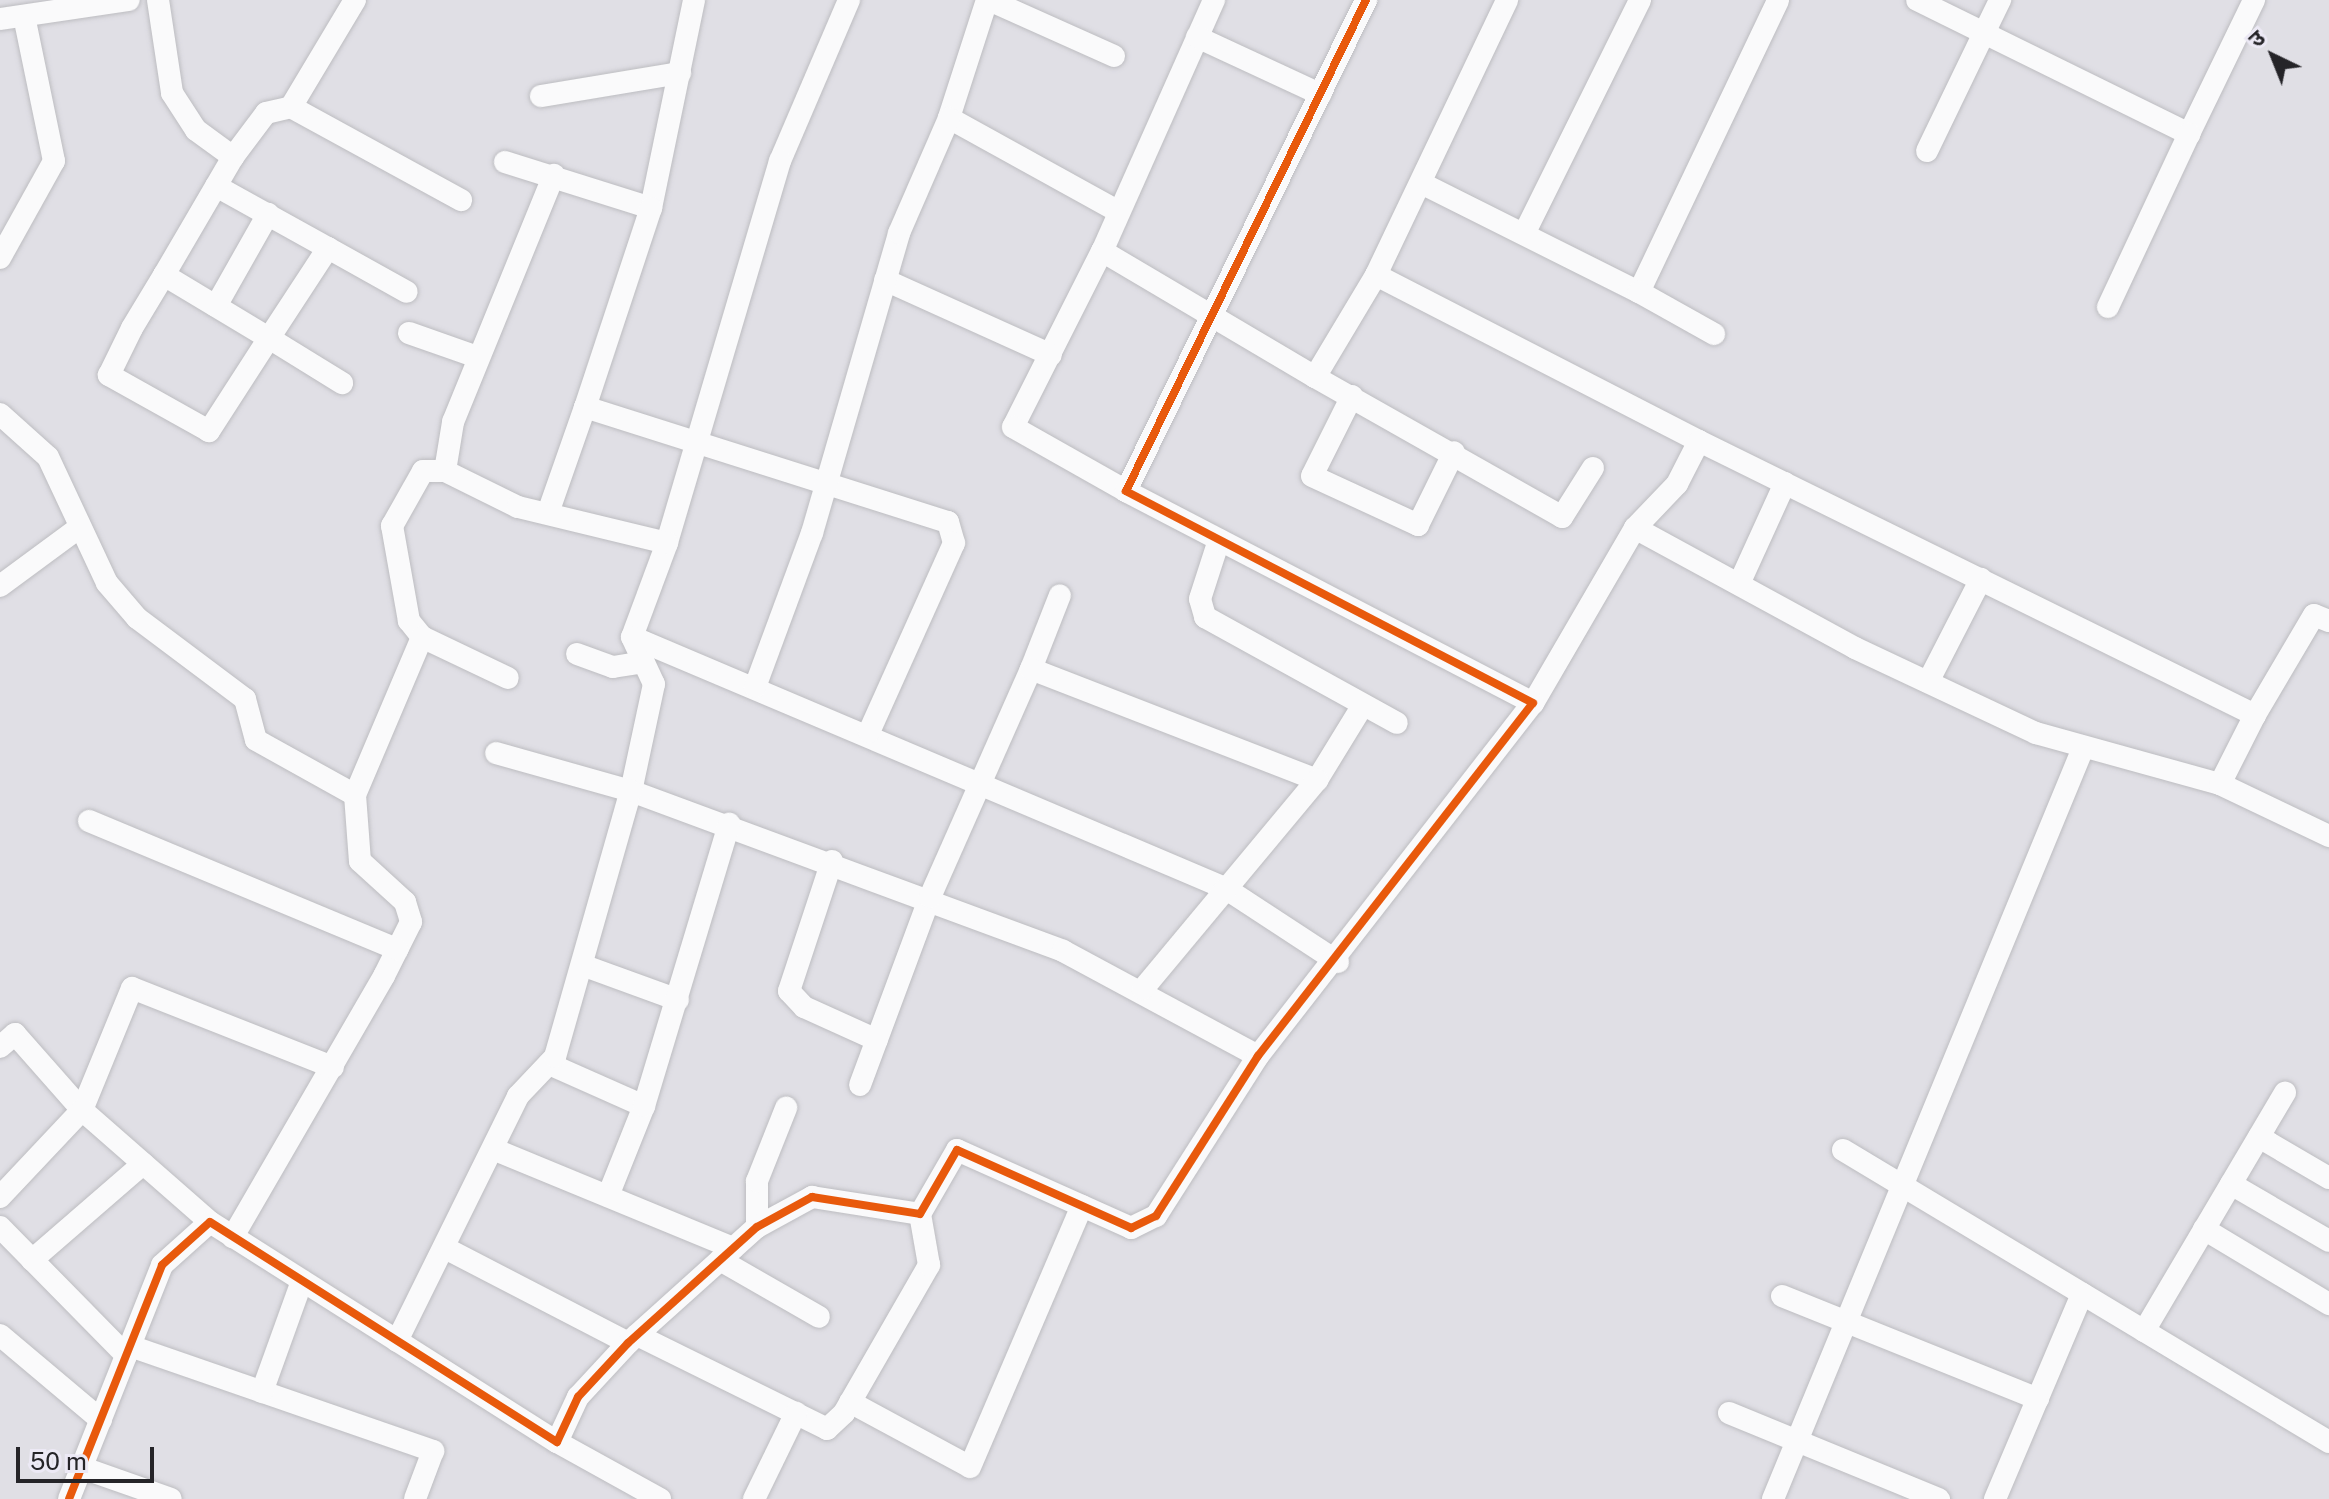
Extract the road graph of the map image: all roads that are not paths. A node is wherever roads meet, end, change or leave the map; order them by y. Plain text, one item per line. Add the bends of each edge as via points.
1 (129, 0) edge
2 (158, 0) edge
3 (355, 0) edge
4 (694, 0) edge
5 (849, 0) edge
6 (988, 0) edge
7 (1214, 0) edge
8 (1366, 0) edge
9 (1507, 0) edge
10 (1640, 0) edge
11 (1778, 0) edge
12 (1917, 0) edge
13 (2000, 0) edge
14 (2254, 0) edge
15 (11, 13) edge
16 (1984, 33) junction
17 (1197, 37) junction
18 (1114, 56) dead end
19 (680, 73) junction
20 (1320, 94) junction
21 (541, 96) dead end
22 (291, 107) junction
23 (949, 118) junction
24 (2189, 134) junction
25 (1927, 151) dead end
26 (233, 157) junction
27 (505, 162) dead end
28 (554, 175) junction
29 (1421, 183) junction
30 (216, 186) junction
31 (461, 200) dead end
32 (651, 208) junction
33 (1119, 212) junction
34 (268, 214) junction
35 (1524, 234) junction
36 (328, 248) junction
37 (1102, 251) junction
38 (0, 258) edge
39 (164, 275) junction
40 (1376, 275) junction
41 (885, 280) junction
42 (407, 292) dead end
43 (1639, 292) junction
44 (216, 306) junction
45 (2108, 307) dead end
46 (1213, 312) junction
47 (409, 333) dead end
48 (1714, 334) dead end
49 (269, 338) junction
50 (1051, 355) junction
51 (477, 357) junction
52 (1315, 377) junction
53 (342, 383) dead end
54 (1352, 396) junction
55 (585, 407) junction
56 (0, 414) edge
57 (1699, 441) junction
58 (698, 442) junction
59 (1454, 452) junction
60 (1593, 468) dead end
61 (445, 471) junction
62 (827, 483) junction
63 (1785, 483) junction
64 (1126, 491) junction
65 (549, 510) junction
66 (80, 527) junction
67 (1635, 528) junction
68 (1219, 540) junction
69 (667, 543) junction
70 (1981, 579) junction
71 (1739, 584) junction
72 (0, 586) edge
73 (1060, 595) dead end
74 (2329, 621) edge
75 (422, 637) junction
76 (632, 637) junction
77 (577, 654) dead end
78 (644, 662) junction
79 (1031, 669) junction
80 (508, 678) dead end
81 (1928, 682) junction
82 (755, 687) junction
83 (1533, 703) junction
84 (1363, 705) junction
85 (2255, 715) junction
86 (1397, 723) dead end
87 (869, 732) junction
88 (2083, 748) junction
89 (496, 753) dead end
90 (1317, 780) junction
91 (984, 781) junction
92 (2220, 784) junction
93 (631, 791) junction
94 (355, 795) junction
95 (89, 821) dead end
96 (729, 824) junction
97 (2329, 836) edge
98 (832, 861) junction
99 (1225, 888) junction
100 (930, 897) junction
101 (397, 949) junction
102 (1338, 962) junction
103 (582, 965) junction
104 (1143, 989) junction
105 (678, 1000) junction
106 (877, 1040) junction
107 (0, 1047) edge
108 (1258, 1056) junction
109 (549, 1064) junction
110 (333, 1067) junction
111 (860, 1085) dead end
112 (2285, 1093) dead end
113 (644, 1106) junction
114 (786, 1108) dead end
115 (82, 1110) junction
116 (2259, 1137) junction
117 (493, 1149) junction
118 (1843, 1150) dead end
119 (143, 1164) junction
120 (2329, 1178) edge
121 (2231, 1184) junction
122 (1902, 1186) junction
123 (608, 1196) junction
124 (0, 1197) edge
125 (1082, 1206) junction
126 (920, 1214) junction
127 (210, 1222) junction
128 (0, 1227) edge
129 (757, 1227) junction
130 (2204, 1229) junction
131 (233, 1237) junction
132 (2329, 1241) edge
133 (445, 1248) junction
134 (727, 1254) junction
135 (32, 1260) junction
136 (302, 1281) junction
137 (2082, 1294) junction
138 (1782, 1296) dead end
139 (2329, 1304) edge
140 (819, 1317) dead end
141 (1846, 1322) junction
142 (2144, 1331) junction
143 (0, 1335) edge
144 (633, 1339) junction
145 (397, 1341) junction
146 (128, 1350) junction
147 (262, 1392) junction
148 (2038, 1399) junction
149 (850, 1402) junction
150 (796, 1413) junction
151 (1729, 1413) dead end
152 (101, 1420) junction
153 (1797, 1441) junction
154 (557, 1442) junction
155 (2329, 1442) edge
156 (83, 1468) junction
157 (617, 1489) edge
158 (69, 1499) edge
159 (171, 1499) edge
160 (415, 1499) edge
161 (660, 1499) edge
162 (754, 1499) edge
163 (1773, 1499) edge
164 (1939, 1499) edge
165 (1995, 1499) edge

1 - 15 street
2 - 26 street via 179,111
3 - 22 street
4 - 19 street
5 - 58 street via 780,161
6 - 18 street
6 - 23 street
7 - 17 street
8 - 20 street
9 - 29 street
10 - 35 street
11 - 43 street
12 - 16 street
13 - 16 street
14 - 24 street
15 - 38 street via 54,161
16 - 24 street
16 - 25 street
17 - 20 street
17 - 33 street
19 - 21 street
19 - 32 street
20 - 46 street
22 - 26 street via 266,113
22 - 31 street
23 - 33 street
23 - 41 street
24 - 45 street
26 - 30 street
27 - 28 street
28 - 32 street
28 - 51 street
29 - 35 street
29 - 40 street
30 - 34 street
30 - 39 street
32 - 55 street
33 - 37 street
34 - 36 street
34 - 44 street
35 - 43 street
36 - 42 street
36 - 49 street
37 - 46 street
37 - 50 street
39 - 44 street
39 - 49 street via 109,375 209,431
40 - 52 street
40 - 57 street
41 - 50 street
41 - 62 street
43 - 48 street
44 - 49 street
46 - 52 street
46 - 64 street
47 - 51 street
49 - 53 street
50 - 64 street via 1013,427
51 - 61 street via 453,422
52 - 54 street
54 - 59 street
54 - 59 street via 1312,476 1418,525
55 - 58 street
55 - 65 street
56 - 66 street via 48,457
57 - 63 street
57 - 67 street via 1677,484
58 - 62 street
58 - 69 street
59 - 60 street via 1562,517
61 - 65 street via 518,507
61 - 75 street via 423,471 392,526 409,621
62 - 82 street
62 - 87 street via 948,522 954,543
63 - 70 street
63 - 71 street
64 - 68 street
65 - 69 street
66 - 72 street
66 - 94 street via 107,583 137,618 245,699 256,740
67 - 71 street
67 - 83 street
68 - 83 street
68 - 84 street via 1200,599 1205,617
69 - 76 street
70 - 81 street
70 - 85 street
71 - 81 street
73 - 79 street
74 - 85 street via 2314,615
75 - 80 street
75 - 94 street
76 - 78 street
76 - 82 street
77 - 78 street via 613,667
78 - 93 street via 654,684
79 - 90 street
79 - 91 street
81 - 88 street
82 - 87 street
83 - 102 street
84 - 86 street
84 - 90 street
85 - 92 street
87 - 91 street
88 - 92 street
88 - 122 street
89 - 93 street
90 - 99 street
91 - 99 street
91 - 100 street
92 - 97 street
93 - 96 street
93 - 103 street
94 - 101 street via 360,861 405,902 411,922
95 - 101 street
96 - 98 street
96 - 105 street
98 - 100 street
98 - 106 street via 789,991 804,1007
99 - 102 street
99 - 104 street
100 - 104 street
100 - 106 street
101 - 110 street
102 - 108 street
103 - 105 street
103 - 109 street
104 - 108 street
105 - 113 street
106 - 111 street
107 - 115 street via 15,1034
108 - 125 street via 1148,1224 1131,1228
109 - 113 street
109 - 117 street via 518,1096
110 - 115 street via 132,988
110 - 131 street
112 - 116 street
113 - 123 street
114 - 129 street via 757,1181
115 - 119 street
115 - 124 street
116 - 120 street
116 - 121 street
117 - 123 street
117 - 133 street
118 - 122 street
119 - 127 street
119 - 135 street
121 - 130 street
121 - 132 street
122 - 137 street
122 - 141 street
123 - 134 street
125 - 126 street via 957,1150
125 - 149 street via 970,1467
126 - 129 street via 812,1197
126 - 149 street via 929,1265
127 - 131 street
127 - 146 street via 162,1265
128 - 135 street
129 - 134 street
130 - 139 street
130 - 142 street
131 - 136 street
133 - 144 street
133 - 145 street
134 - 140 street
134 - 144 street
135 - 146 street
136 - 145 street
136 - 147 street
137 - 142 street
137 - 148 street
138 - 141 street
141 - 148 street
141 - 153 street
142 - 155 street
143 - 152 street
144 - 150 street
144 - 154 street via 578,1397
145 - 154 street
146 - 147 street
146 - 152 street
147 - 160 street via 433,1451
148 - 165 street
149 - 150 street via 827,1429
150 - 162 street
151 - 153 street
152 - 156 street
153 - 163 street
153 - 164 street
154 - 157 street
156 - 158 street
156 - 159 street
157 - 161 street

